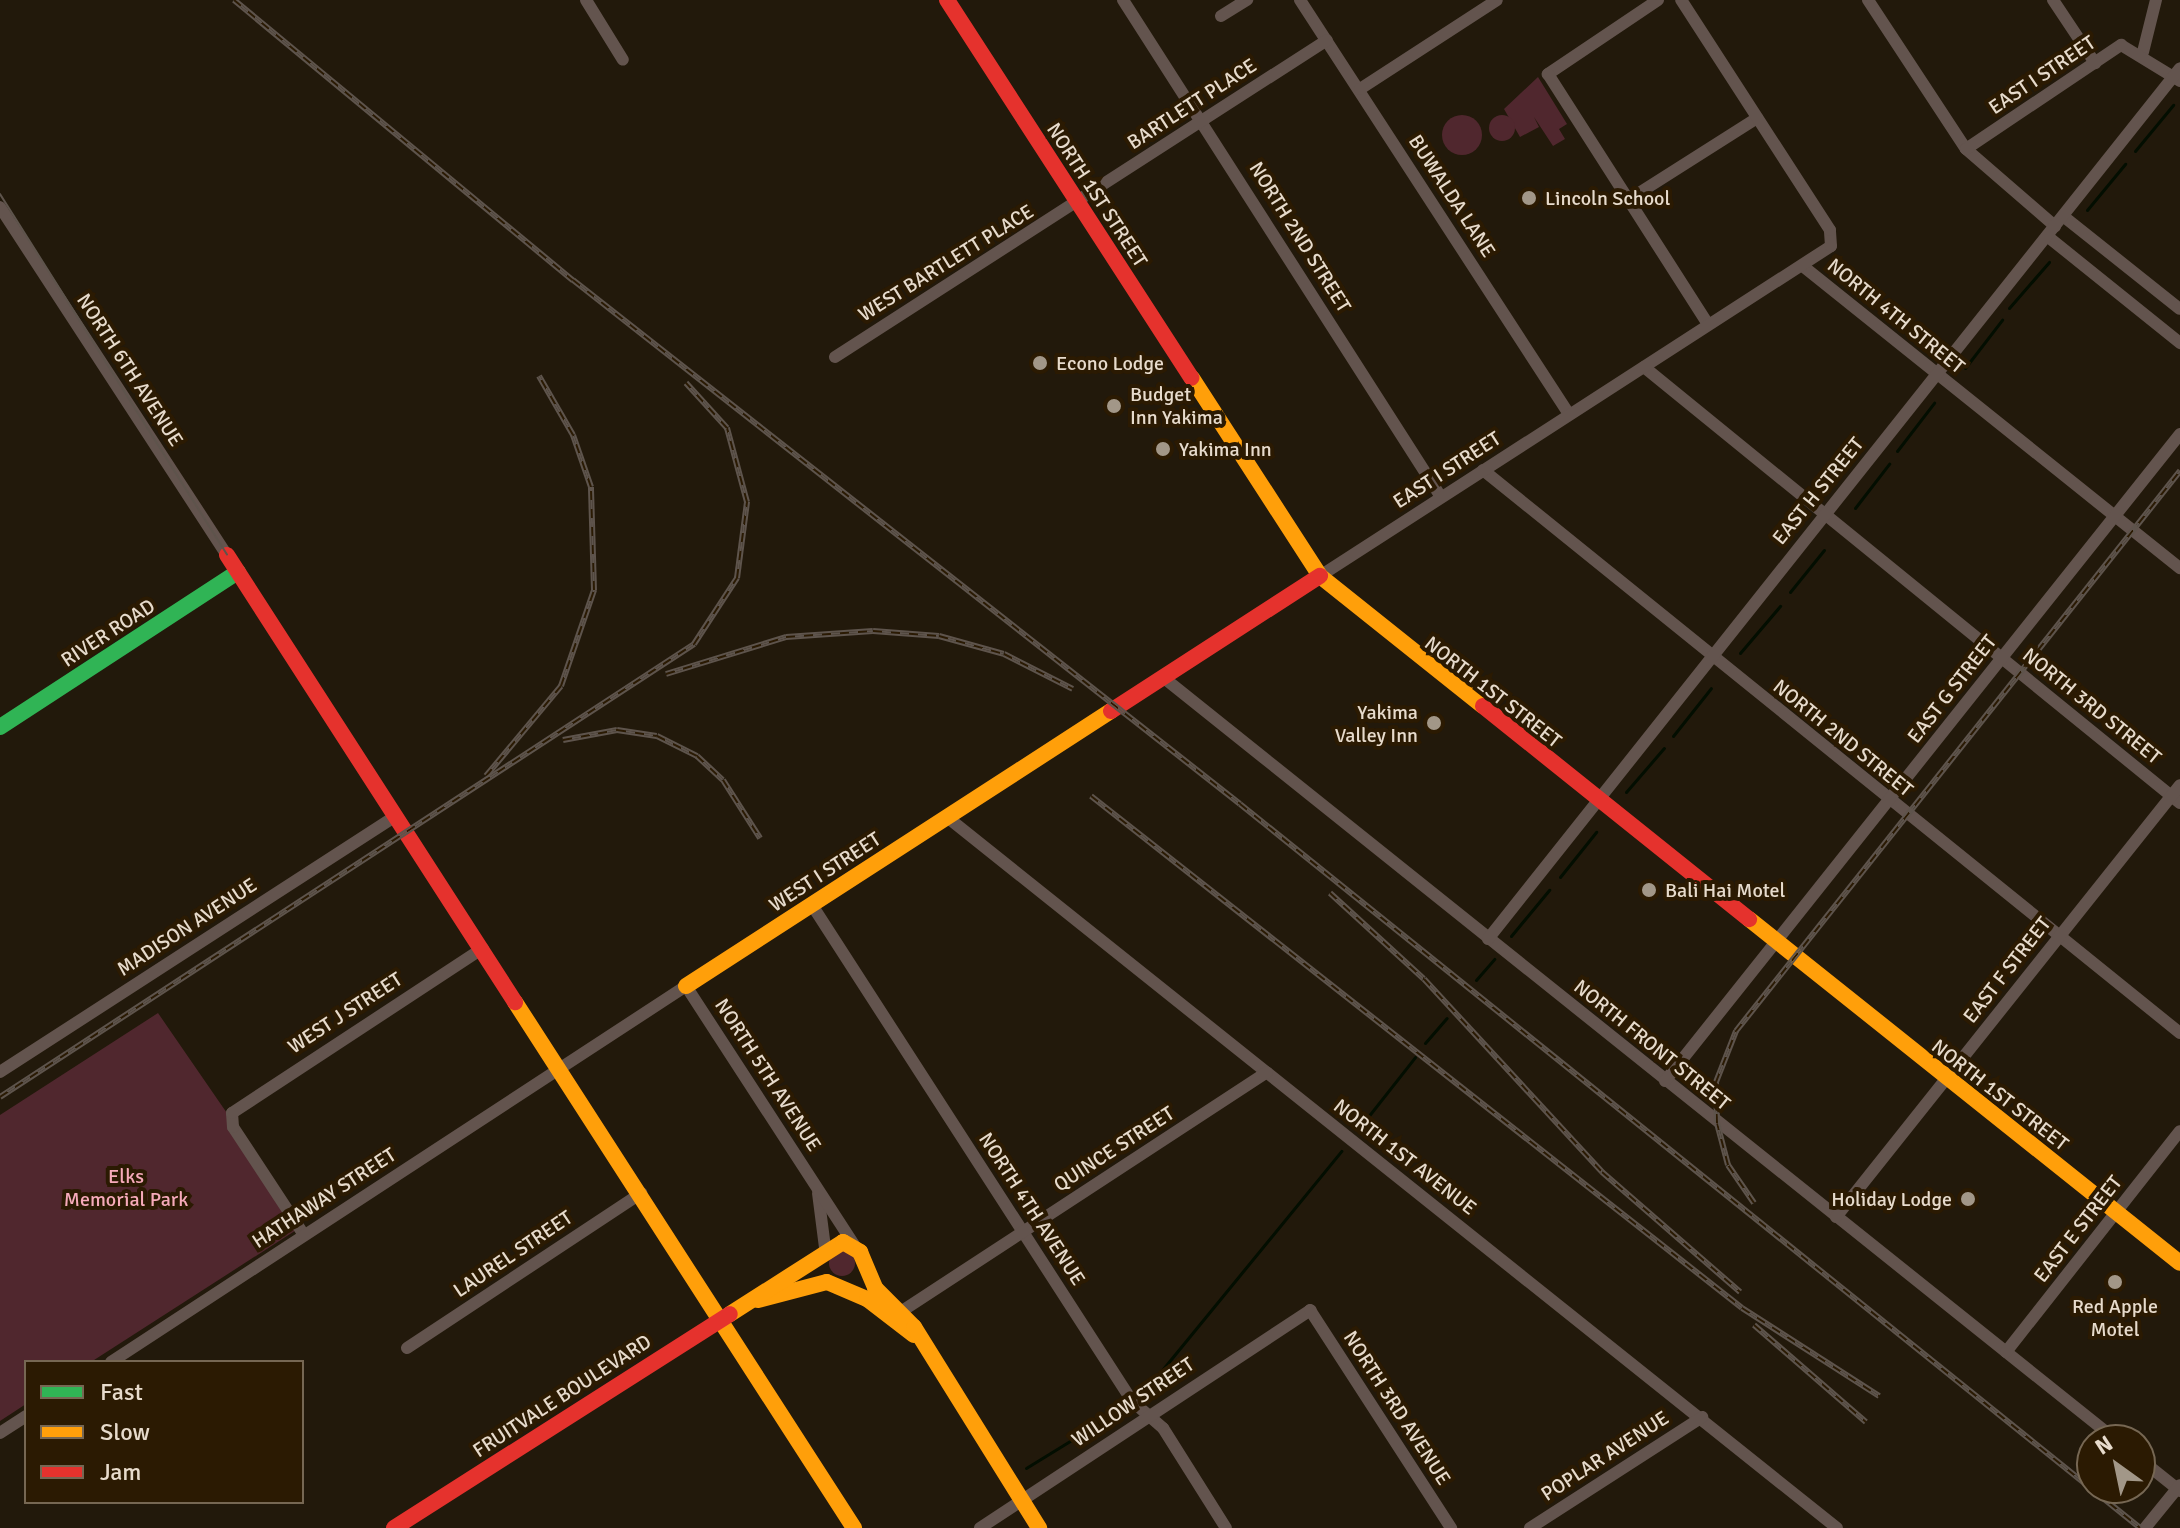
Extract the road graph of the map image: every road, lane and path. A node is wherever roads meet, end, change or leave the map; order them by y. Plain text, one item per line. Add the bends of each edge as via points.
1 (586, 0) edge
2 (947, 0) edge
3 (1123, 0) edge
4 (1247, 0) edge
5 (1300, 0) edge
6 (1497, 0) edge
7 (1658, 0) edge
8 (1681, 0) edge
9 (1868, 0) edge
10 (2053, 0) edge
11 (2156, 0) edge
12 (1221, 16) dead end
13 (1327, 40) junction
14 (2143, 52) junction
15 (623, 60) dead end
16 (2095, 63) junction
17 (2178, 75) edge
18 (1360, 89) junction
19 (1757, 118) junction
20 (1203, 121) junction
21 (1966, 149) junction
22 (1628, 200) junction
23 (1079, 203) junction
24 (0, 207) edge
25 (2055, 226) junction
26 (1804, 267) junction
27 (2180, 309) edge
28 (1708, 324) junction
29 (2180, 343) edge
30 (835, 357) dead end
31 (1644, 367) junction
32 (1936, 374) junction
33 (1569, 414) junction
34 (2180, 434) edge
35 (1483, 470) junction
36 (1441, 497) junction
37 (1824, 516) junction
38 (2115, 516) junction
39 (227, 555) joint
40 (2180, 568) edge
41 (238, 572) junction
42 (1320, 576) junction
43 (1711, 657) junction
44 (2002, 659) junction
45 (1164, 678) junction
46 (1114, 710) joint
47 (0, 727) edge
48 (2180, 785) edge
49 (1598, 800) junction
50 (2176, 800) edge
51 (1889, 802) junction
52 (396, 816) junction
53 (947, 817) junction
54 (812, 905) junction
55 (2059, 937) junction
56 (1488, 939) junction
57 (1777, 944) junction
58 (483, 948) junction
59 (686, 986) junction
60 (2180, 1033) edge
61 (558, 1068) junction
62 (0, 1072) edge
63 (1267, 1072) junction
64 (1947, 1078) junction
65 (1665, 1081) junction
66 (2180, 1131) edge
67 (816, 1187) junction
68 (641, 1193) junction
69 (2117, 1213) junction
70 (1836, 1217) junction
71 (1023, 1232) junction
72 (304, 1235) junction
73 (855, 1246) junction
74 (822, 1252) junction
75 (2180, 1263) edge
76 (863, 1265) junction
77 (834, 1284) junction
78 (752, 1300) junction
79 (1310, 1310) joint
80 (902, 1311) junction
81 (722, 1319) junction
82 (914, 1335) junction
83 (407, 1348) dead end
84 (2006, 1352) junction
85 (114, 1360) edge
86 (1149, 1416) junction
87 (24, 1417) edge
88 (1702, 1417) junction
89 (2096, 1424) edge
90 (0, 1433) edge
91 (2156, 1471) edge
92 (2179, 1488) edge
93 (1022, 1501) junction
94 (394, 1528) edge
95 (854, 1528) edge
96 (980, 1528) edge
97 (1039, 1528) edge
98 (1226, 1528) edge
99 (1451, 1528) edge
100 (1530, 1528) edge
101 (1837, 1528) edge
102 (2145, 1528) edge

1 - 15 street
2 - 23 main road, NORTH 1ST STREET
3 - 20 street, NORTH 2ND STREET
4 - 12 street
5 - 13 street, BUWALDA LANE
6 - 18 street
7 - 22 street via 1548,74
8 - 19 street, NORTH 4TH STREET
9 - 21 street
10 - 16 street
11 - 14 street
13 - 18 street, BUWALDA LANE
13 - 20 street, BARTLETT PLACE
14 - 16 street, EAST I STREET via 2121,45
14 - 17 street
16 - 21 street, EAST I STREET
17 - 25 street, EAST H STREET
18 - 33 street, BUWALDA LANE
19 - 22 street
19 - 26 street, NORTH 4TH STREET via 1834,239
20 - 23 street, BARTLETT PLACE
20 - 36 street, NORTH 2ND STREET
21 - 25 street
22 - 28 street
23 - 30 street, WEST BARTLETT PLACE
23 - 42 main road, NORTH 1ST STREET
24 - 39 street, NORTH 6TH AVENUE
25 - 27 street
25 - 29 street
25 - 32 street, EAST H STREET
26 - 28 street, EAST I STREET
26 - 32 street, NORTH 4TH STREET
28 - 31 street, EAST I STREET
31 - 33 street, EAST I STREET
31 - 37 street, NORTH 3RD STREET
32 - 37 street, EAST H STREET
32 - 38 street, NORTH 4TH STREET
33 - 35 street, EAST I STREET
34 - 38 street, EAST G STREET
35 - 36 street, EAST I STREET
35 - 43 street, NORTH 2ND STREET
36 - 42 street, EAST I STREET
37 - 43 street, EAST H STREET
37 - 44 street, NORTH 3RD STREET
38 - 40 street, NORTH 4TH STREET
38 - 44 street, EAST G STREET
39 - 41 main road
41 - 47 main road, RIVER ROAD
41 - 52 main road
42 - 45 main road, EAST I STREET
42 - 49 main road, NORTH 1ST STREET
43 - 49 street, EAST H STREET
43 - 51 street, NORTH 2ND STREET
44 - 50 street, NORTH 3RD STREET
44 - 51 street, EAST G STREET
45 - 46 main road, EAST I STREET
45 - 56 street, NORTH FRONT STREET
46 - 53 main road, WEST I STREET
48 - 50 street, EAST F STREET
49 - 56 street, EAST H STREET
49 - 57 main road, NORTH 1ST STREET
50 - 55 street, EAST F STREET
51 - 55 street, NORTH 2ND STREET
51 - 57 street, EAST G STREET
52 - 58 main road
52 - 62 street, MADISON AVENUE
53 - 54 main road, WEST I STREET
53 - 63 street, NORTH 1ST AVENUE
54 - 59 main road, WEST I STREET
54 - 71 street, NORTH 4TH AVENUE
55 - 60 street, NORTH 2ND STREET
55 - 64 street, EAST F STREET
56 - 65 street, NORTH FRONT STREET
57 - 64 main road, NORTH 1ST STREET
57 - 65 street, EAST G STREET
58 - 61 main road
58 - 72 street, WEST J STREET via 232,1113 233,1127
59 - 61 street, WEST I STREET
59 - 67 street, NORTH 5TH AVENUE
61 - 68 main road
61 - 72 street, HATHAWAY STREET
63 - 71 street, QUINCE STREET
63 - 88 street, NORTH 1ST AVENUE
64 - 69 main road, NORTH 1ST STREET
64 - 70 street, EAST F STREET
65 - 70 street, NORTH FRONT STREET
66 - 69 street, EAST E STREET
67 - 73 street, NORTH 5TH AVENUE
67 - 74 street, NORTH 5TH AVENUE via 828,1226
68 - 81 main road
68 - 83 street, LAUREL STREET
69 - 75 main road, NORTH 1ST STREET
69 - 84 street, EAST E STREET
70 - 84 street, NORTH FRONT STREET
71 - 80 street, QUINCE STREET
71 - 86 street, NORTH 4TH AVENUE
72 - 85 street, HATHAWAY STREET
73 - 74 main road, FRUITVALE BOULEVARD
73 - 76 main road
74 - 77 main road
74 - 78 main road, FRUITVALE BOULEVARD
76 - 77 main road, FRUITVALE BOULEVARD via 853,1283
76 - 80 main road via 875,1288
77 - 78 main road, FRUITVALE BOULEVARD
77 - 82 main road
78 - 81 main road, FRUITVALE BOULEVARD
79 - 86 street, WILLOW STREET
79 - 99 street, NORTH 3RD AVENUE
80 - 82 main road
81 - 94 main road, FRUITVALE BOULEVARD
81 - 95 main road
82 - 93 main road
84 - 89 street, NORTH FRONT STREET
86 - 93 street, WILLOW STREET
86 - 98 street, NORTH 4TH AVENUE
87 - 90 street
88 - 100 street, POPLAR AVENUE
88 - 101 street, NORTH 1ST AVENUE
91 - 92 street
92 - 102 street
93 - 96 street, WILLOW STREET
93 - 97 main road

